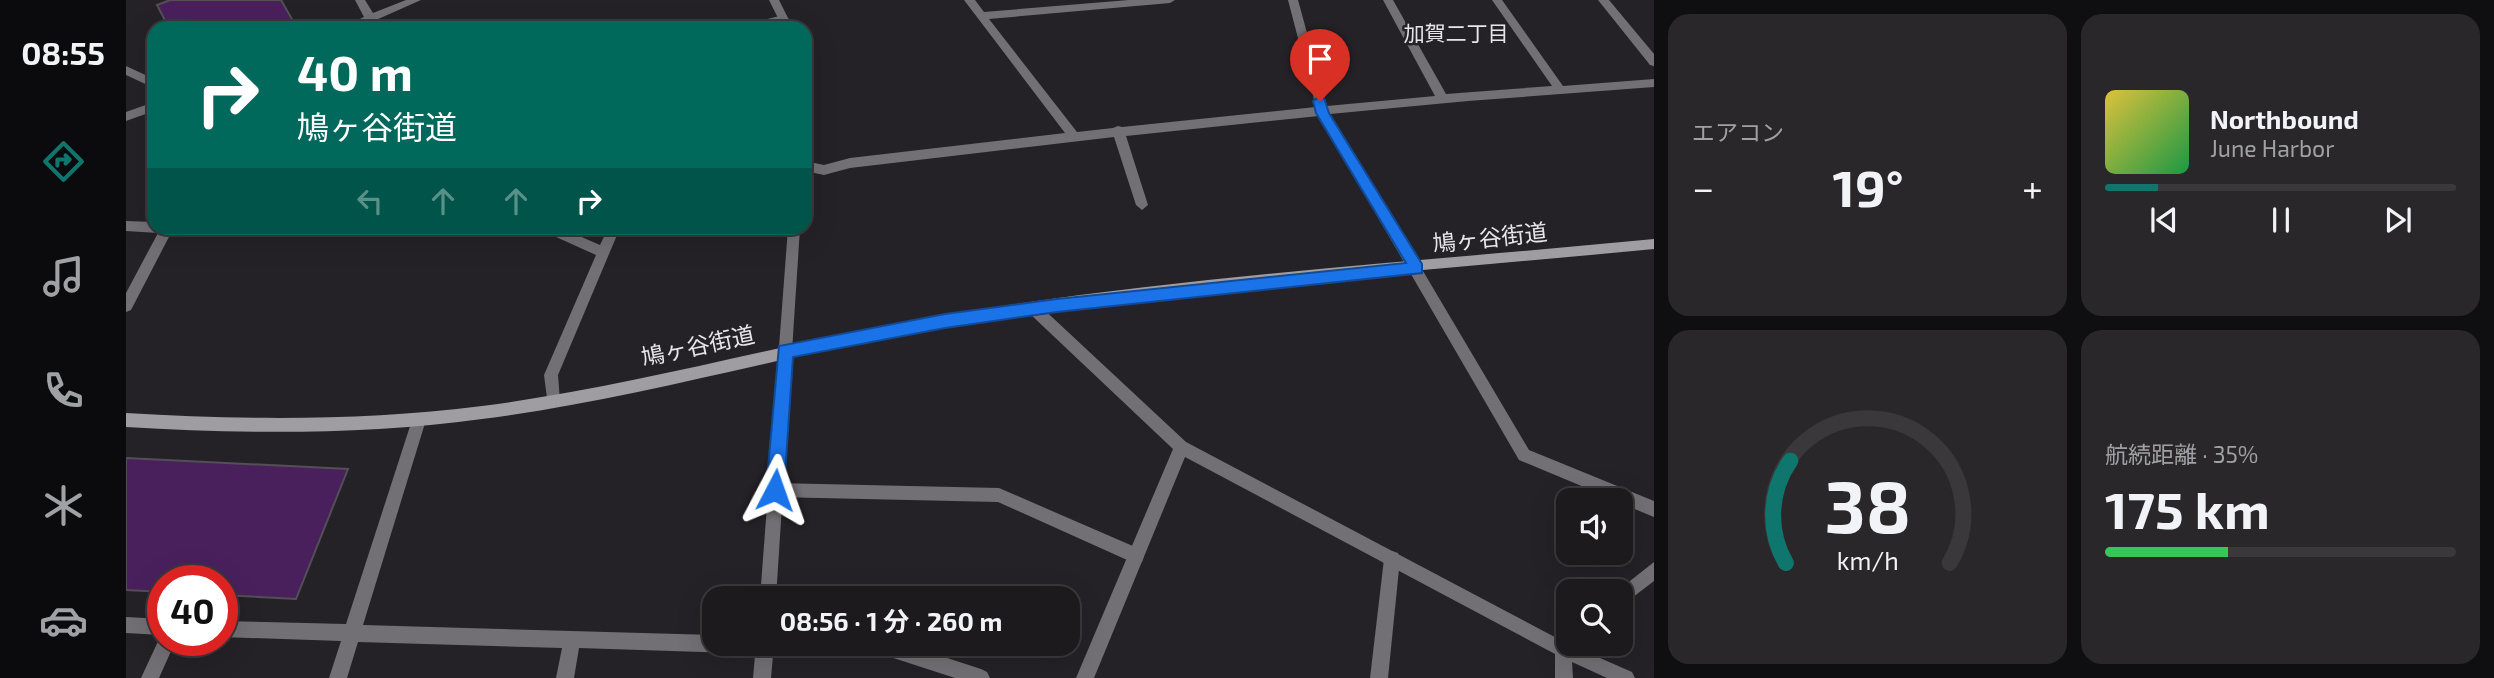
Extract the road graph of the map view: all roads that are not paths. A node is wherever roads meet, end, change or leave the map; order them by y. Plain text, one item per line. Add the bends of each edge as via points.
1 (360, 0) edge
2 (416, 0) edge
3 (774, 0) edge
4 (969, 0) edge
5 (1170, 0) edge
6 (1293, 0) edge
7 (1388, 0) edge
8 (1497, 0) edge
9 (1603, 0) edge
10 (1136, 1) edge
11 (981, 16) junction
12 (371, 21) edge
13 (376, 21) edge
14 (785, 21) edge
15 (1654, 62) edge
16 (126, 70) edge
17 (147, 80) edge
18 (1654, 83) edge
19 (1561, 91) junction
20 (1443, 99) junction
21 (147, 109) edge
22 (1323, 113) junction
23 (126, 117) edge
24 (1118, 130) junction
25 (1073, 135) junction
26 (812, 167) edge
27 (1142, 205) dead end
28 (126, 226) edge
29 (147, 228) edge
30 (163, 235) edge
31 (565, 235) edge
32 (611, 235) edge
33 (793, 235) edge
34 (1654, 244) edge
35 (603, 252) junction
36 (1417, 268) junction
37 (126, 306) edge
38 (1033, 309) junction
39 (785, 351) junction
40 (553, 401) junction
41 (126, 420) edge
42 (419, 420) junction
43 (1181, 447) junction
44 (775, 490) junction
45 (1654, 509) edge
46 (1136, 556) junction
47 (1392, 559) junction
48 (1654, 570) edge
49 (769, 586) edge
50 (1633, 588) edge
51 (126, 625) edge
52 (147, 626) edge
53 (238, 629) edge
54 (352, 632) junction
55 (572, 640) junction
56 (1556, 641) edge
57 (702, 644) edge
58 (160, 656) edge
59 (764, 656) edge
60 (914, 656) edge
61 (1565, 656) edge
62 (1585, 656) edge
63 (150, 678) edge
64 (338, 678) edge
65 (565, 678) edge
66 (762, 678) edge
67 (981, 678) edge
68 (1085, 678) edge
69 (1379, 678) edge
70 (1564, 678) edge
71 (1626, 678) edge

1 - 12 street
2 - 13 street
3 - 14 street
4 - 11 street
5 - 10 street
6 - 22 street
7 - 20 street
8 - 19 street
9 - 15 street
10 - 11 street
11 - 25 street
16 - 17 street
18 - 19 street
19 - 20 street
20 - 22 street
21 - 23 street
22 - 24 street
22 - 36 street
24 - 25 street
24 - 27 street
25 - 26 street via 824,170
28 - 29 street
30 - 37 street
31 - 35 street
32 - 35 street
33 - 39 street
34 - 36 main road, 鳩ヶ谷街道
35 - 40 street via 551,375
36 - 38 main road, 鳩ヶ谷街道
36 - 45 street via 1524,455
38 - 39 main road, 鳩ヶ谷街道
38 - 43 street
39 - 40 main road, 鳩ヶ谷街道
39 - 44 street
40 - 42 main road, 鳩ヶ谷街道
41 - 42 main road, 鳩ヶ谷街道 via 309,426
42 - 54 street
43 - 46 street
43 - 47 street
44 - 46 street via 999,495
44 - 49 street
46 - 68 street
47 - 56 street
47 - 69 street
48 - 50 street
51 - 52 street
53 - 54 street
54 - 55 street
54 - 64 street
55 - 57 street
55 - 65 street
58 - 63 street
59 - 66 street
60 - 67 street
61 - 70 street
62 - 71 street

